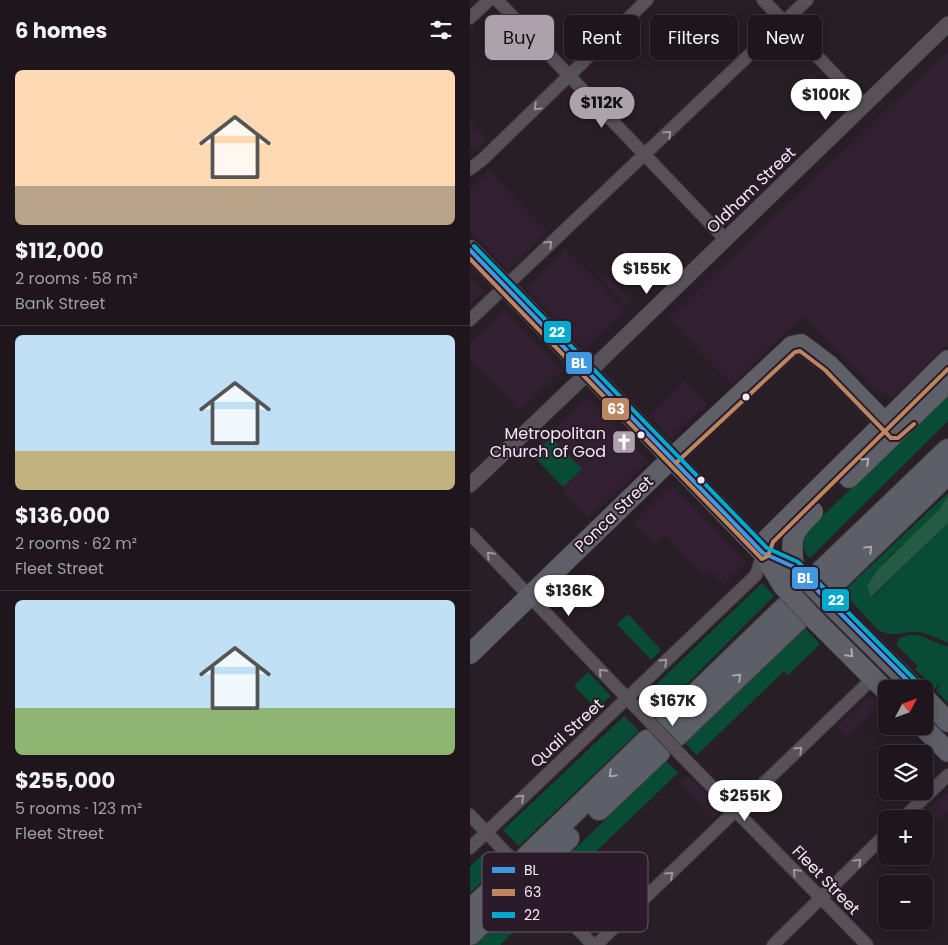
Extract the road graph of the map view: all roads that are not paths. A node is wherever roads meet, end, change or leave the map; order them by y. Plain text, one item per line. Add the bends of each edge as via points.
1 (489, 0) edge
2 (497, 0) edge
3 (647, 0) edge
4 (763, 0) edge
5 (807, 0) edge
6 (777, 15) edge
7 (791, 15) edge
8 (470, 18) edge
9 (948, 24) edge
10 (748, 56) edge
11 (821, 60) edge
12 (569, 75) junction
13 (864, 105) junction
14 (645, 155) junction
15 (472, 164) edge
16 (726, 240) junction
17 (470, 250) edge
18 (506, 285) junction
19 (470, 320) edge
20 (948, 360) edge
21 (588, 373) junction
22 (948, 382) edge
23 (890, 428) junction
24 (948, 432) edge
25 (948, 450) edge
26 (672, 458) junction
27 (948, 473) edge
28 (470, 485) edge
29 (470, 534) edge
30 (763, 553) junction
31 (796, 569) junction
32 (830, 580) junction
33 (530, 596) junction
34 (799, 616) junction
35 (470, 654) edge
36 (909, 680) edge
37 (878, 682) edge
38 (878, 686) edge
39 (627, 698) junction
40 (933, 706) edge
41 (948, 722) edge
42 (931, 735) edge
43 (662, 737) junction
44 (948, 752) edge
45 (948, 775) edge
46 (911, 810) edge
47 (737, 811) junction
48 (470, 815) edge
49 (486, 832) junction
50 (878, 842) edge
51 (470, 848) edge
52 (505, 852) edge
53 (543, 852) edge
54 (648, 895) edge
55 (821, 898) junction
56 (482, 902) edge
57 (470, 911) edge
58 (482, 920) edge
59 (582, 932) edge
60 (609, 932) edge
61 (470, 934) edge
62 (595, 945) edge
63 (773, 945) edge
64 (867, 945) edge

1 - 8 street
2 - 12 street
3 - 12 street
4 - 6 street
5 - 7 street
9 - 13 street, Oldham Street
14 -> 10 street
11 - 13 street
12 - 14 street
12 -> 15 street via 482,160
13 - 16 street, Oldham Street
14 - 16 street
18 -> 14 street
16 - 21 street, Oldham Street
17 - 18 main road
18 - 19 street
18 - 21 main road
20 - 23 main road
21 - 26 main road
21 - 28 street, Oldham Street
22 - 23 main road
23 - 26 main road, Ponca Street via 829,365 801,344 792,346
23 - 30 main road via 767,539
31 -> 23 main road via 794,537 797,528
24 - 32 highway via 859,524
25 - 32 highway
26 - 30 main road
26 - 33 main road, Ponca Street
32 -> 27 highway
33 -> 29 street, Fleet Street
30 - 31 main road
30 - 34 main road, bridge
39 -> 30 street, Quail Street via 756,575
31 - 32 main road, bridge
32 - 36 main road
33 - 35 main road, Ponca Street
39 -> 33 street, Fleet Street
34 -> 37 main road
34 - 43 highway
47 -> 38 street
39 - 43 street, Fleet Street
49 -> 39 street, Quail Street
40 - 41 main road
42 - 44 main road
43 - 47 street, Fleet Street
43 - 53 highway
45 - 46 street
54 -> 47 street
55 -> 47 street, Fleet Street
48 - 49 street
49 - 51 street, Quail Street
49 - 52 street
55 -> 50 street
55 - 63 street
55 - 64 street, Fleet Street
56 - 57 highway
58 - 61 highway
59 - 62 street
62 -> 60 street

